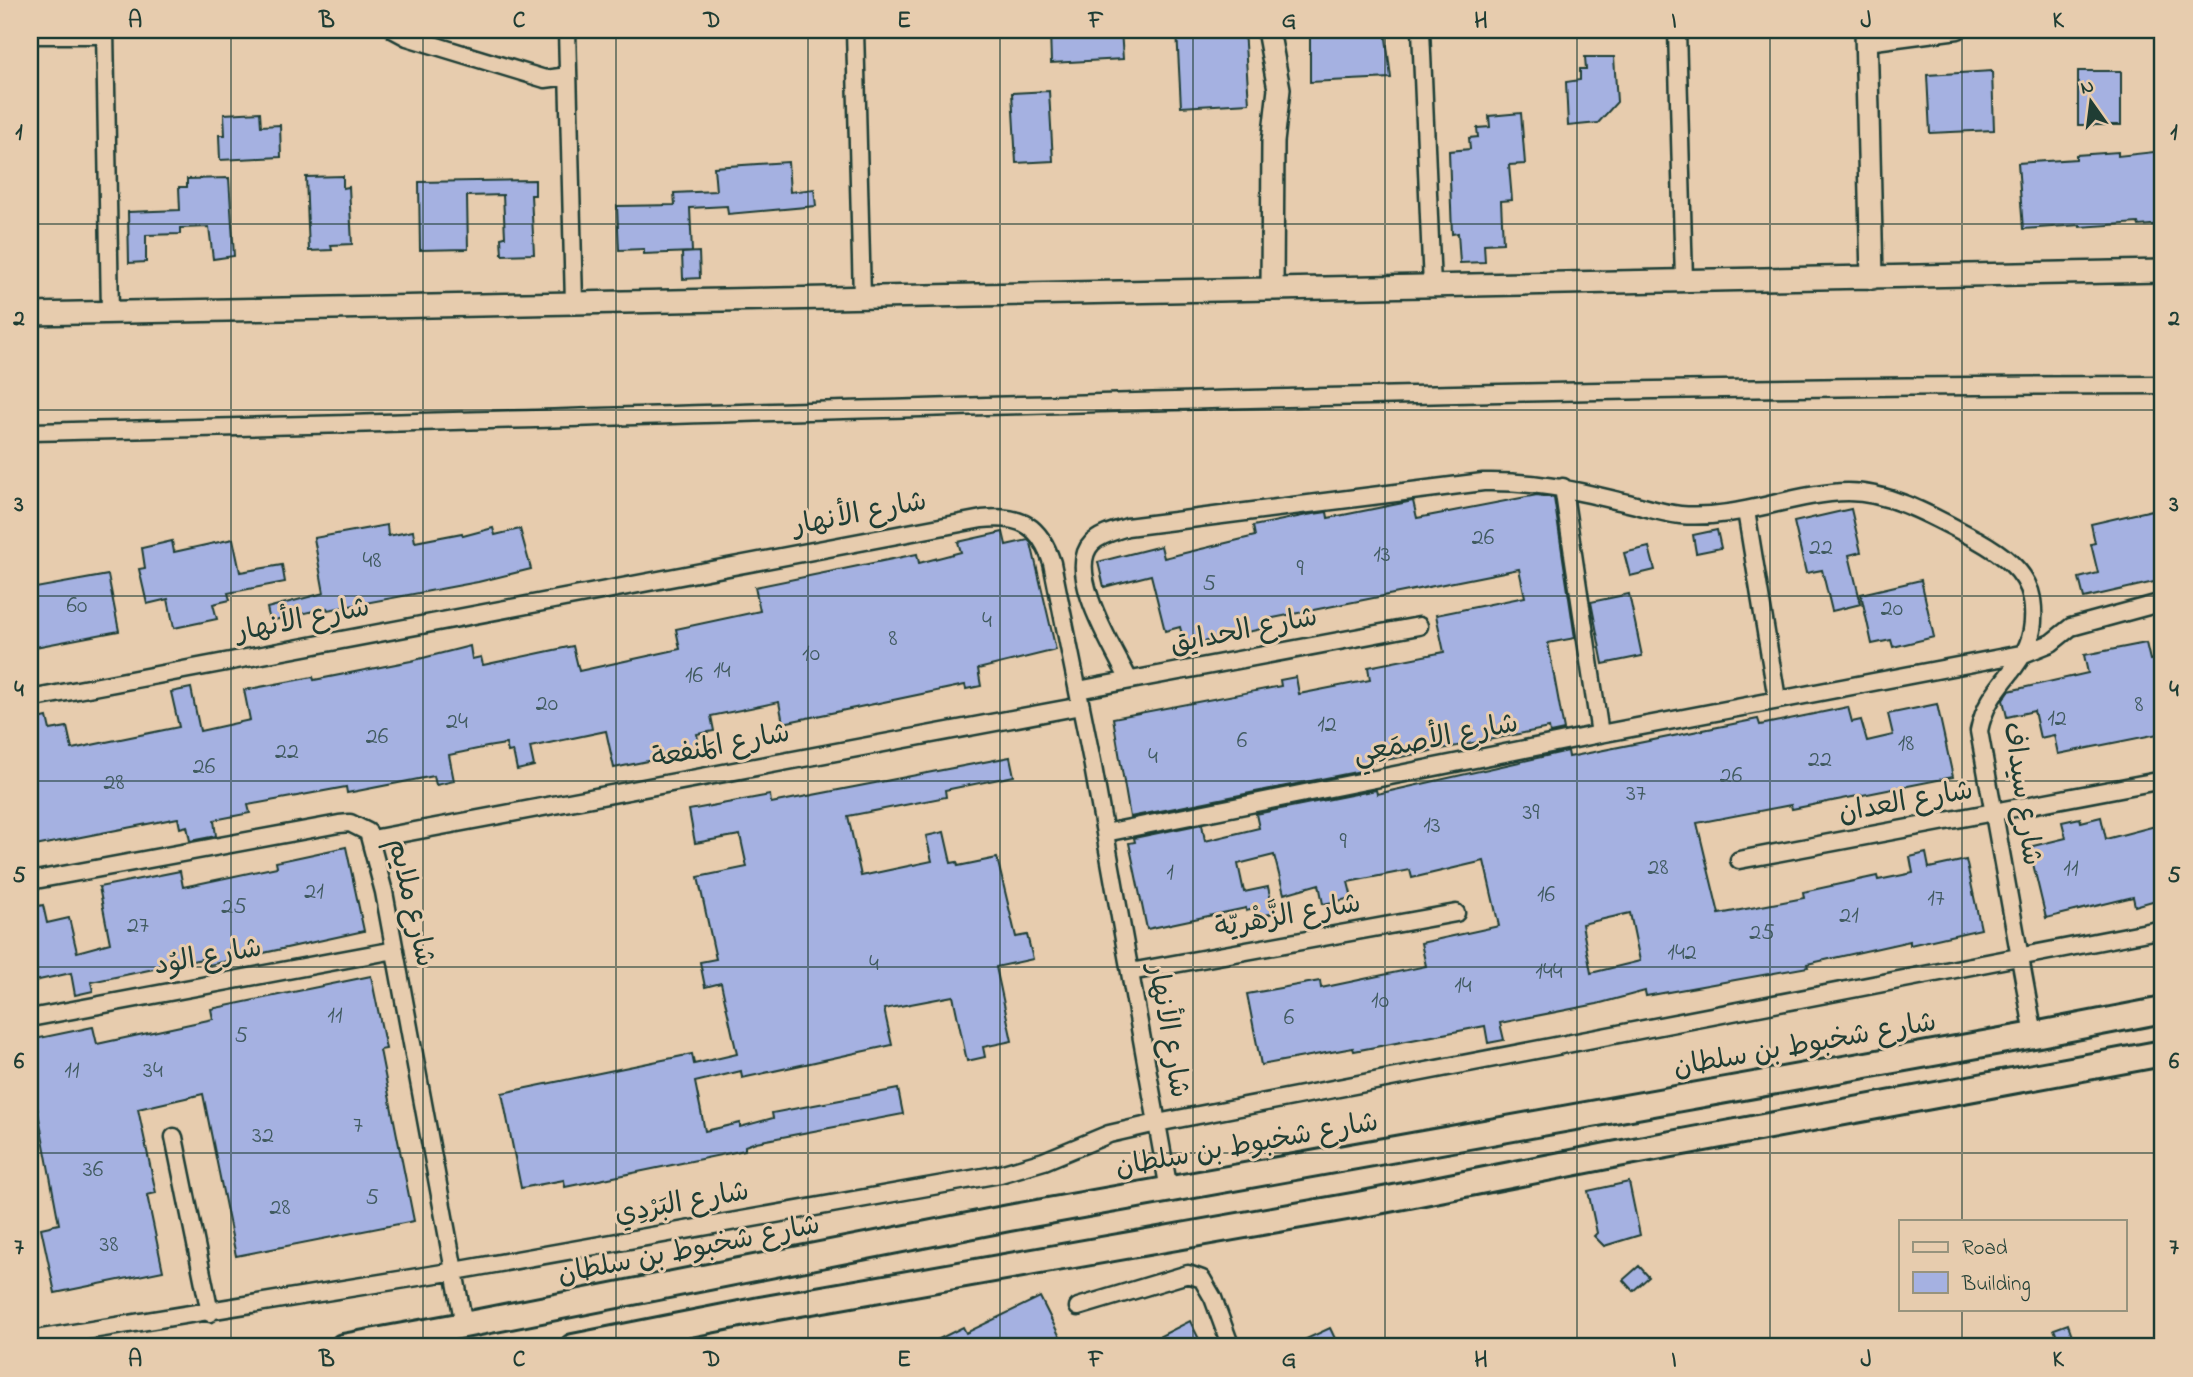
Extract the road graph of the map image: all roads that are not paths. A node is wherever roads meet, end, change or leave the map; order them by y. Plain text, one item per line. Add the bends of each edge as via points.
1 (394, 30) edge
2 (567, 30) edge
3 (855, 30) edge
4 (1268, 30) edge
5 (1421, 30) edge
6 (1677, 30) edge
7 (1958, 30) edge
8 (106, 32) edge
9 (30, 35) edge
10 (1866, 36) edge
11 (568, 76) junction
12 (2163, 271) edge
13 (1872, 278) junction
14 (1684, 280) junction
15 (1432, 286) junction
16 (1272, 288) junction
17 (862, 297) junction
18 (574, 303) junction
19 (110, 312) junction
20 (30, 314) edge
21 (2163, 385) edge
22 (30, 432) edge
23 (1563, 488) junction
24 (1746, 512) junction
25 (2163, 602) edge
26 (1419, 626) dead end
27 (2026, 653) junction
28 (1129, 680) junction
29 (1079, 698) junction
30 (30, 699) edge
31 (1777, 699) junction
32 (1600, 734) junction
33 (2163, 780) edge
34 (1994, 814) junction
35 (1105, 833) junction
36 (372, 839) junction
37 (1740, 860) dead end
38 (30, 881) edge
39 (1456, 912) dead end
40 (2163, 929) edge
41 (395, 950) junction
42 (2019, 956) junction
43 (1130, 972) junction
44 (2163, 1010) edge
45 (30, 1018) edge
46 (2034, 1035) junction
47 (2163, 1053) edge
48 (1157, 1123) junction
49 (174, 1137) dead end
50 (1169, 1190) junction
51 (455, 1271) junction
52 (1078, 1307) dead end
53 (210, 1312) junction
54 (464, 1325) junction
55 (30, 1340) edge
56 (342, 1347) edge
57 (573, 1347) edge
58 (1230, 1347) edge

1 - 11 street via 545,79
2 - 11 street
3 - 17 street
4 - 16 street via 1279,89 1273,142
5 - 15 street
6 - 14 street
7 - 10 street
8 - 9 street
8 - 19 street
10 - 13 street
11 - 18 street
12 - 13 street
13 - 14 street
14 - 15 street
15 - 16 street
16 - 17 street
17 - 18 street
18 - 19 street
19 - 20 street
21 - 22 street via 1590,391
23 - 24 street, شارع سيداف via 1676,514 1708,517
23 - 28 street, شارع سيداف via 1523,481 1483,482 1127,527 1110,533 1092,543 1083,572 1094,608
23 - 32 street
24 - 27 street, شارع سيداف via 1848,492 1922,510 1995,550 2019,570 2031,595 2034,623
24 - 31 street
25 - 27 street, شارع الأصمَعِي via 2071,627
26 - 28 street, شارع الحدايق
27 - 31 street, شارع الأصمَعِي
27 - 34 street, شارع سيداف via 1982,713 1979,731
28 - 29 street, شارع الحدايق
29 - 30 street, شارع الأنهار via 1048,548 1030,526 999,517
29 - 35 street, شارع الأنهار
29 - 36 street, شارع المَنفعة
31 - 32 street, شارع الأصمَعِي
32 - 35 street, شارع الأصمَعِي
33 - 34 street, شارع العدان
34 - 37 street, شارع العدان
34 - 42 street, شارع سيداف
35 - 43 street, شارع الأنهار
36 - 38 street, شارع ملايم via 360,827 339,824
36 - 41 street, شارع ملايم
39 - 43 street, شارع الزَّهْريّة
40 - 42 street, شارع البَرْدِي
41 - 45 street, شارع الوُد
41 - 51 street, شارع ملايم
42 - 46 street, شارع سيداف
42 - 48 street, شارع البَرْدِي
43 - 48 street, شارع الأنهار
44 - 46 main road, شارع شخبوط بن سلطان
46 - 50 main road, شارع شخبوط بن سلطان
47 - 57 main road
48 - 50 street, شارع الأنهار
48 - 51 street, شارع البَرْدِي via 1109,1134 1000,1174
49 - 53 street
50 - 54 main road, شارع شخبوط بن سلطان via 1009,1217
51 - 53 street, شارع البَرْدِي
51 - 54 street, شارع ملايم
52 - 58 street via 1188,1274 1202,1279 1213,1298
53 - 55 street, شارع البَرْدِي
54 - 56 main road, شارع شخبوط بن سلطان

